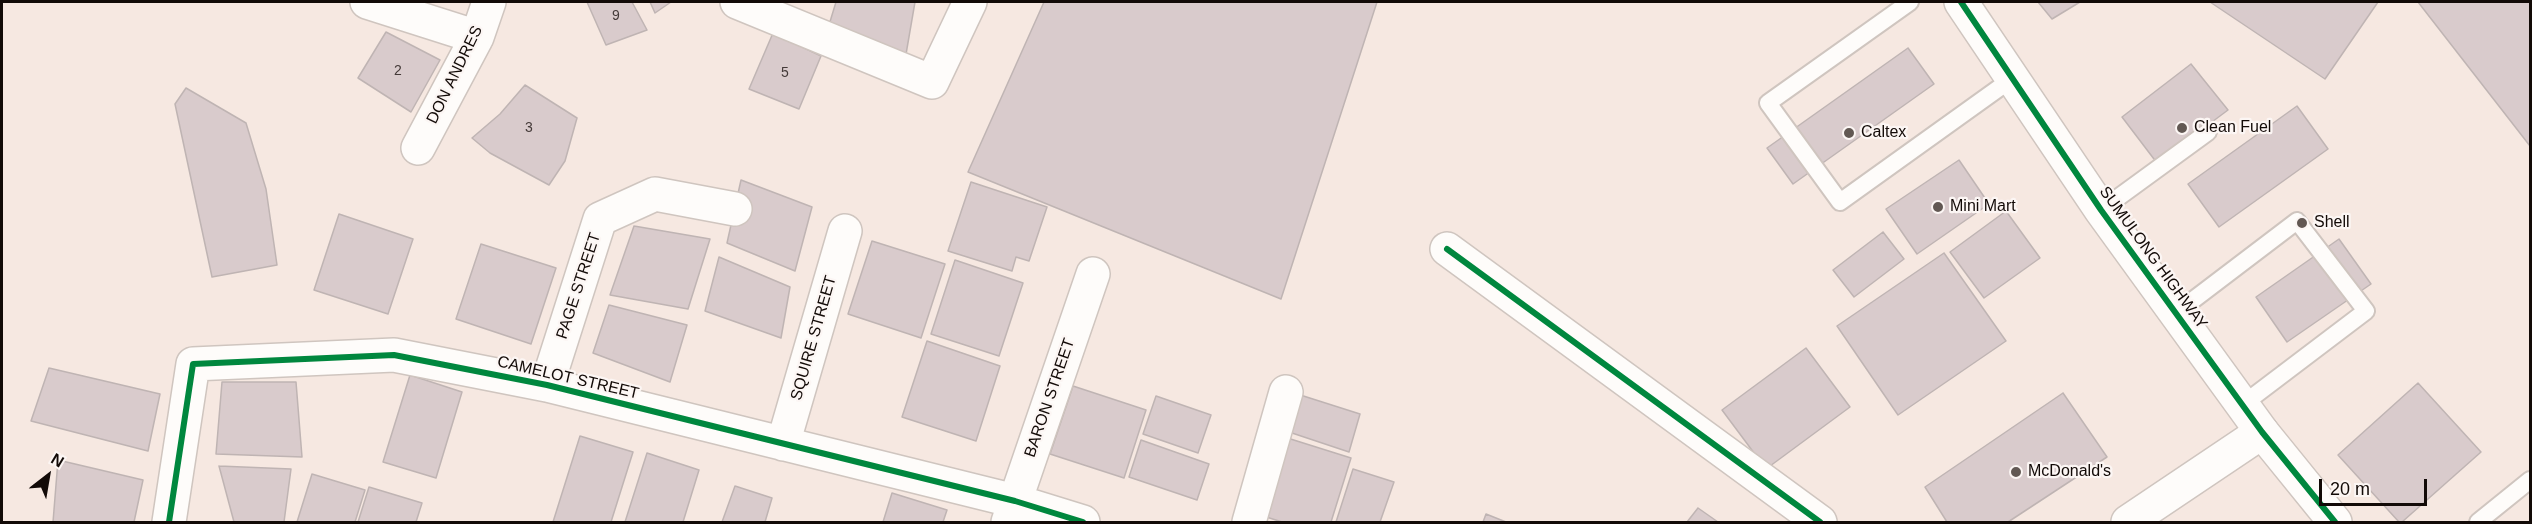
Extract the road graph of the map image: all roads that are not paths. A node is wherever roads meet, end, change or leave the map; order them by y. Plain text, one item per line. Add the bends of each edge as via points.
1 (367, 2) edge
2 (489, 2) edge
3 (737, 2) edge
4 (970, 2) edge
5 (1910, 2) edge
6 (1961, 2) edge
7 (477, 37) junction
8 (2013, 78) junction
9 (2208, 132) dead end
10 (418, 148) dead end
11 (735, 209) dead end
12 (2101, 210) junction
13 (845, 231) dead end
14 (1447, 249) dead end
15 (1093, 274) dead end
16 (2176, 313) junction
17 (547, 385) junction
18 (1286, 392) dead end
19 (2242, 405) junction
20 (2262, 432) junction
21 (783, 444) junction
22 (2530, 480) edge
23 (1011, 512) edge
24 (169, 522) edge
25 (1083, 522) edge
26 (1249, 522) edge
27 (1820, 522) edge
28 (2128, 522) edge
29 (2335, 522) edge
30 (2478, 522) edge

1 - 7 street
2 - 7 street, DON ANDRES
3 - 4 street via 932,82
5 - 8 lane via 1768,103 1840,202
6 - 8 street, SUMULONG HIGHWAY
7 - 10 street, DON ANDRES
8 - 12 street, SUMULONG HIGHWAY
9 - 12 lane
11 - 17 street, PAGE STREET via 655,194 600,219
12 - 16 street, SUMULONG HIGHWAY
13 - 21 street, SQUIRE STREET
14 - 27 street
15 - 23 street, BARON STREET
16 - 19 street, SUMULONG HIGHWAY
16 - 19 lane via 2297,221 2366,311
17 - 21 street, CAMELOT STREET
17 - 24 street, CAMELOT STREET via 394,355 193,364
18 - 26 street
19 - 20 street, SUMULONG HIGHWAY
20 - 28 street
20 - 29 street, SUMULONG HIGHWAY
21 - 23 street, CAMELOT STREET
22 - 30 lane
23 - 25 street, CAMELOT STREET

